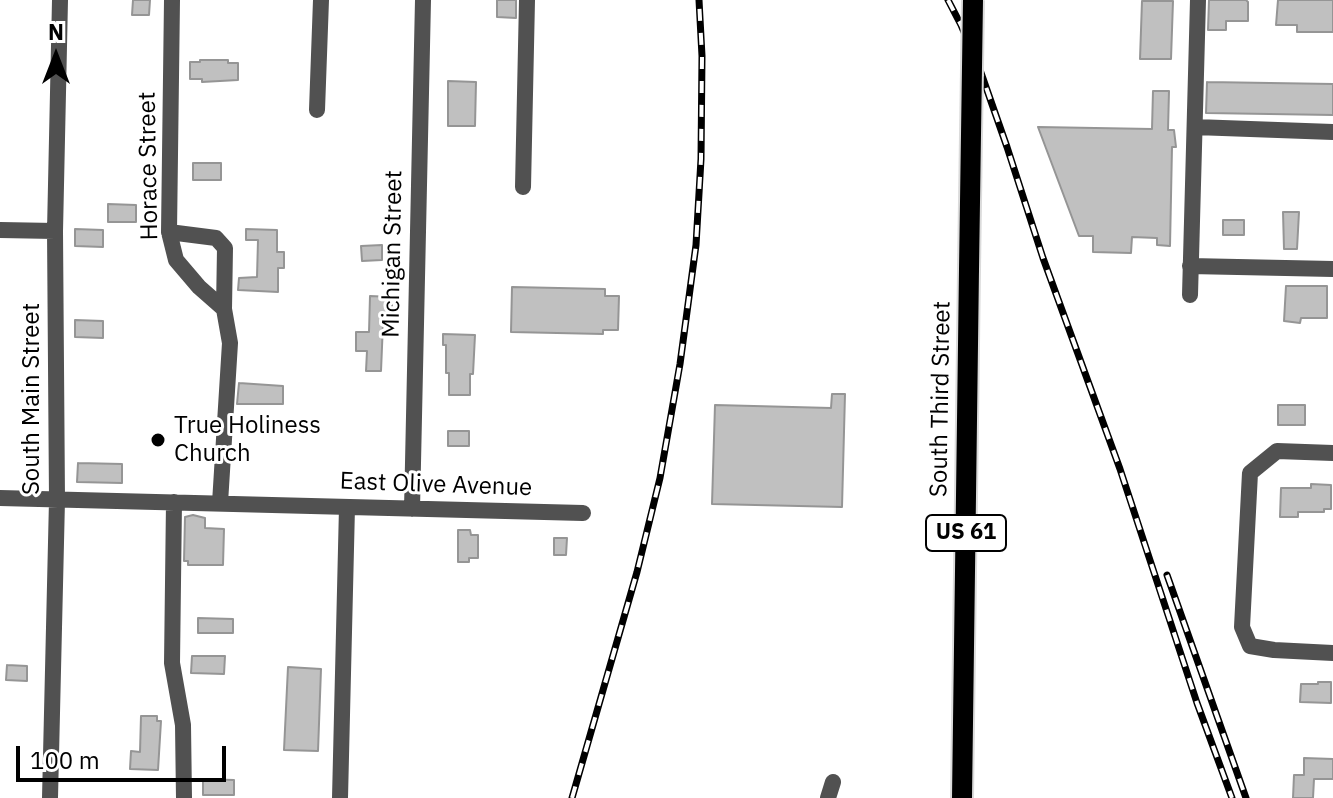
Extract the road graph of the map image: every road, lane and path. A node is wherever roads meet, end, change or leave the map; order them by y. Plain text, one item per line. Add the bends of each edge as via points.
1 (60, 0) edge
2 (172, 0) edge
3 (321, 0) edge
4 (423, 0) edge
5 (527, 0) edge
6 (973, 0) edge
7 (1198, 0) edge
8 (317, 110) dead end
9 (1195, 127) junction
10 (1333, 132) edge
11 (523, 187) dead end
12 (0, 230) edge
13 (55, 231) junction
14 (169, 232) junction
15 (1190, 266) junction
16 (1333, 269) edge
17 (1190, 295) dead end
18 (224, 309) junction
19 (1333, 453) edge
20 (0, 498) edge
21 (57, 500) junction
22 (174, 502) junction
23 (220, 503) junction
24 (347, 507) junction
25 (412, 509) junction
26 (583, 513) dead end
27 (1333, 653) edge
28 (50, 798) edge
29 (184, 798) edge
30 (340, 798) edge
31 (962, 798) edge

1 - 13 street, South Main Street
2 - 14 street, Horace Street
3 - 8 street
4 - 25 street, Michigan Street
5 - 11 street
6 - 31 main road, South Third Street / US 61, bridge
7 - 9 street
9 - 10 street
9 - 15 street
12 - 13 street
13 - 21 street, South Main Street
14 - 18 street, Horace Street via 176,260
14 - 18 street via 216,238 225,248
15 - 16 street
15 - 17 street
18 - 23 street via 230,343
19 - 27 street via 1277,451 1250,473 1242,627 1250,646
20 - 21 street, East Olive Avenue
21 - 22 street, East Olive Avenue
21 - 28 street, South Main Street
22 - 23 street, East Olive Avenue
22 - 29 street via 172,663 183,725
23 - 24 street, East Olive Avenue
24 - 25 street, East Olive Avenue
24 - 30 street
25 - 26 street, East Olive Avenue

